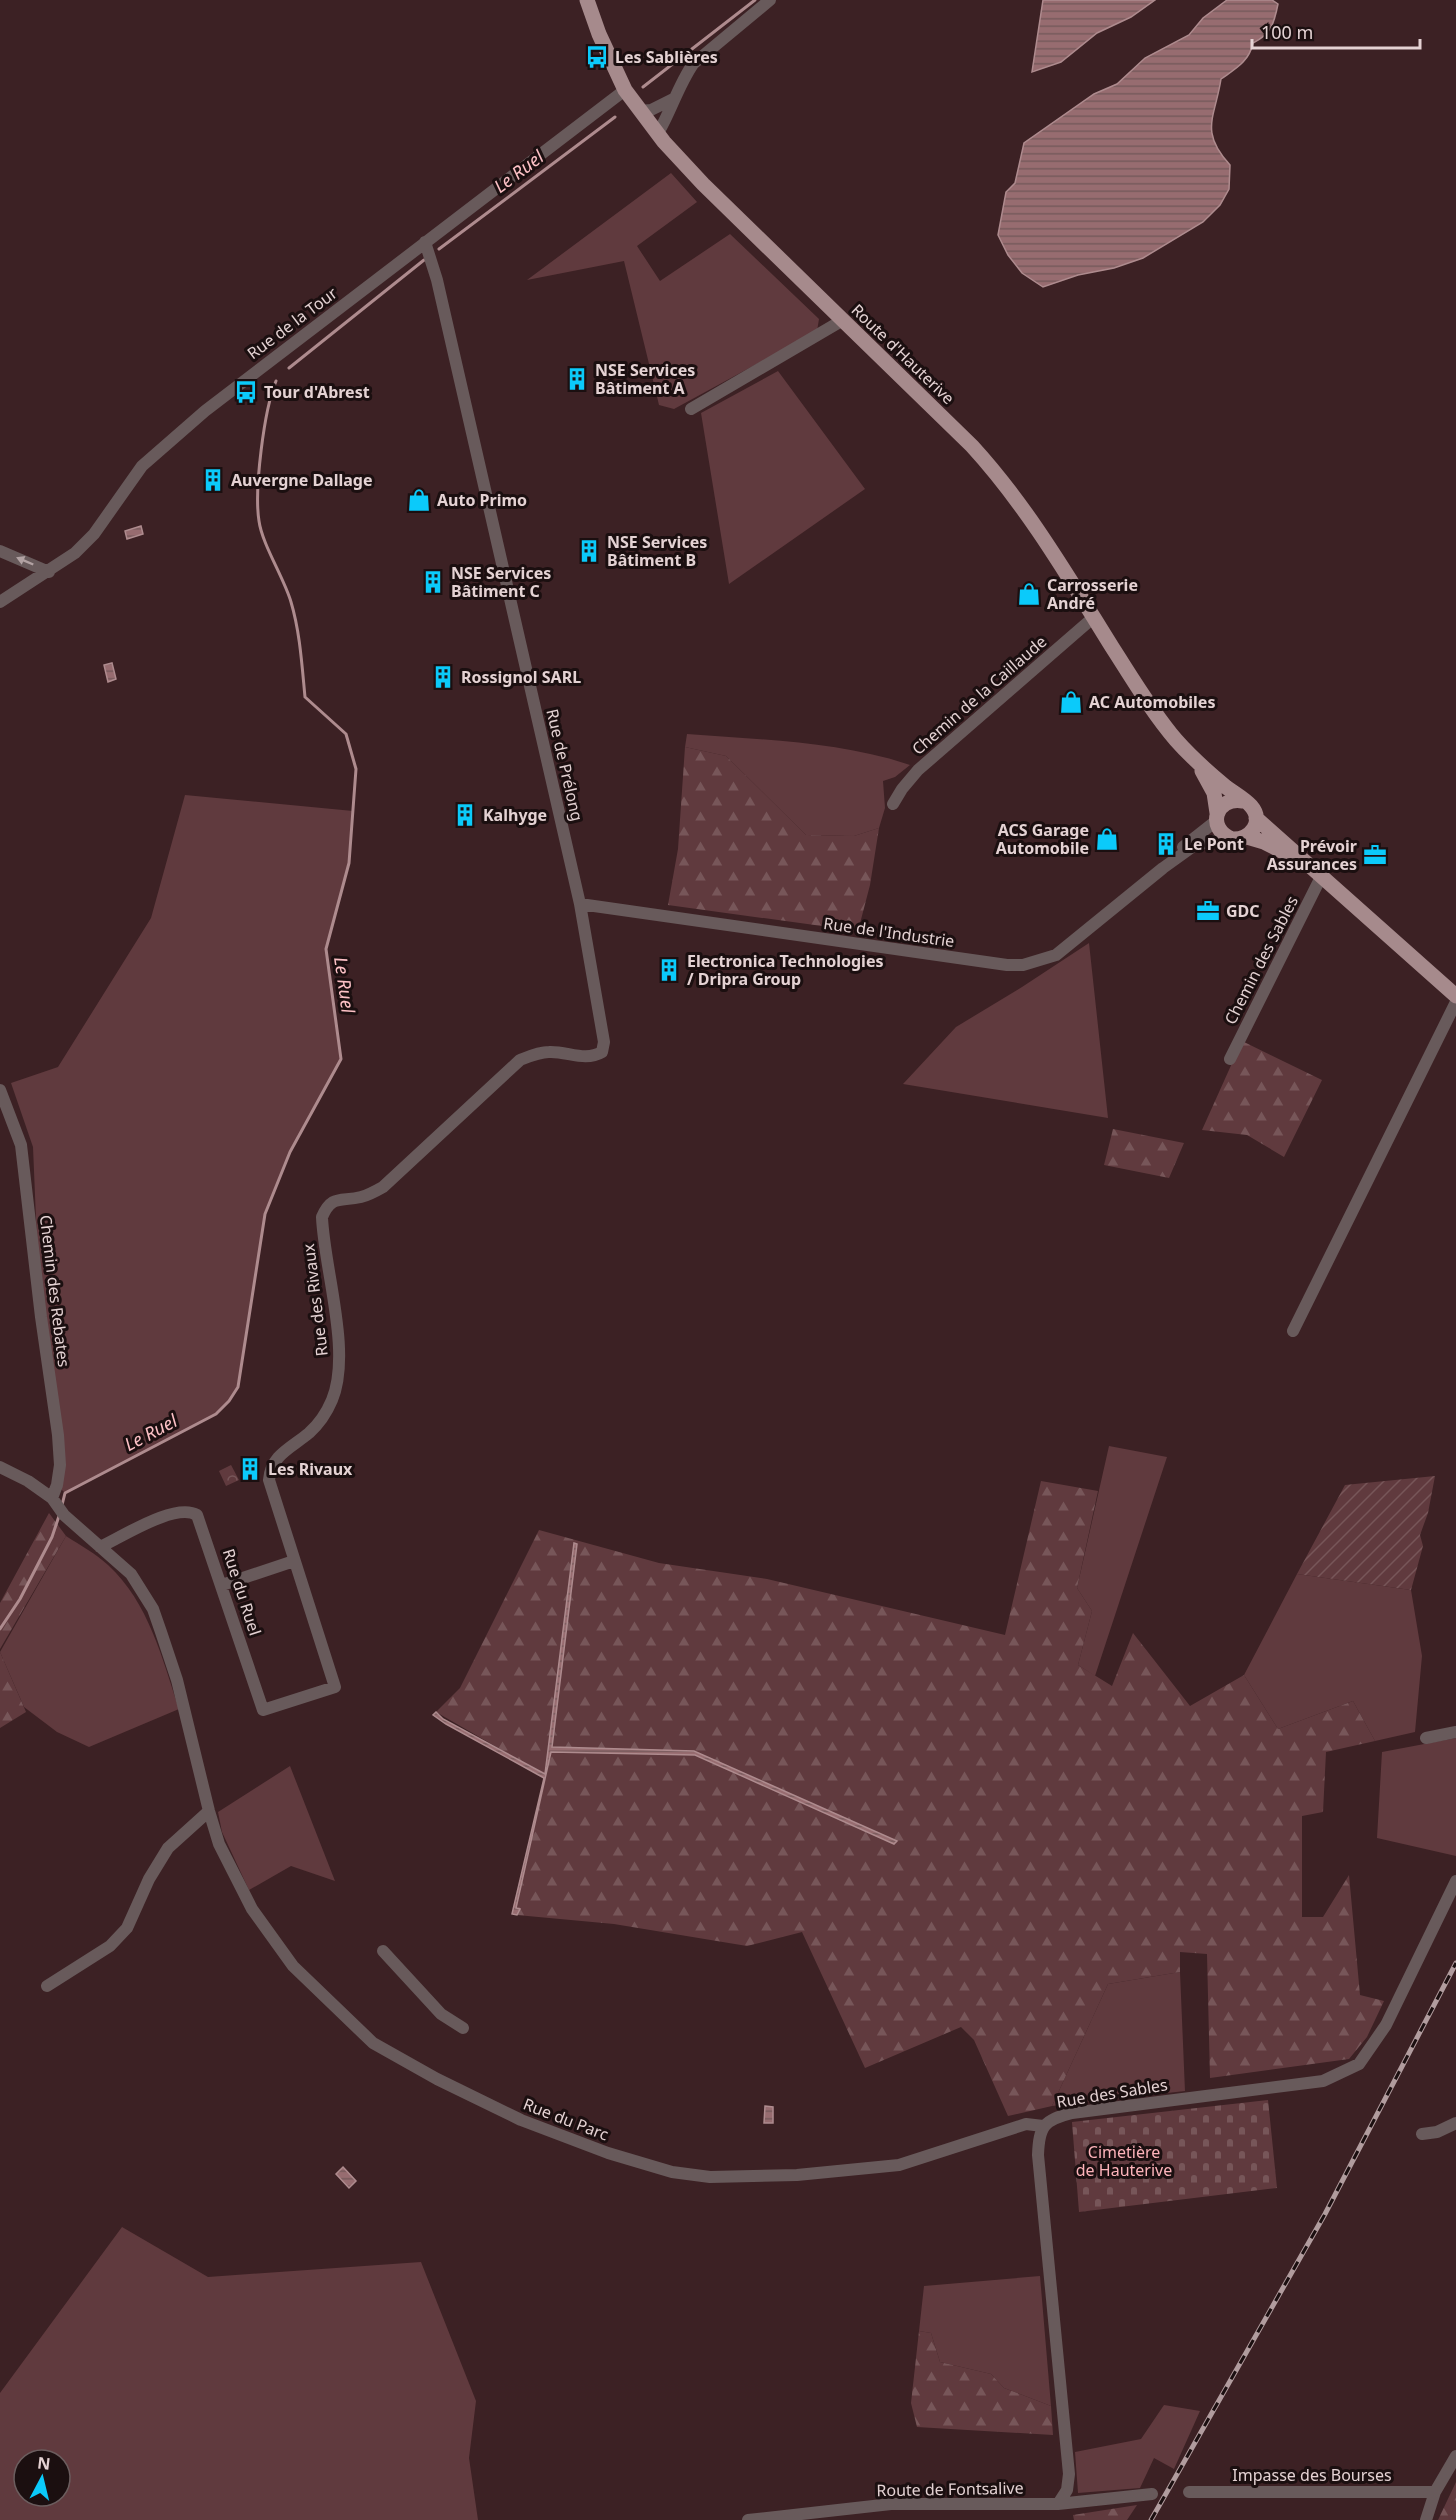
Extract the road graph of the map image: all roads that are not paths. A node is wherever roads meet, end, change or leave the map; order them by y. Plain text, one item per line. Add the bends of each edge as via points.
1 (587, 0) edge
2 (770, 0) edge
3 (625, 90) junction
4 (675, 98) junction
5 (640, 111) junction
6 (658, 133) junction
7 (425, 242) junction
8 (843, 320) junction
9 (691, 409) dead end
10 (0, 551) edge
11 (49, 572) junction
12 (0, 602) edge
13 (1094, 617) junction
14 (1184, 747) junction
15 (1243, 801) junction
16 (893, 804) dead end
17 (1217, 817) junction
18 (1256, 818) junction
19 (1246, 837) junction
20 (1229, 838) junction
21 (1163, 868) junction
22 (1316, 870) junction
23 (580, 904) junction
24 (1456, 996) edge
25 (1456, 1002) edge
26 (602, 1052) joint
27 (1230, 1059) dead end
28 (0, 1090) edge
29 (1293, 1331) dead end
30 (0, 1467) edge
31 (52, 1498) junction
32 (100, 1547) junction
33 (294, 1561) junction
34 (222, 1585) junction
35 (335, 1687) joint
36 (1456, 1732) edge
37 (1426, 1738) dead end
38 (209, 1811) junction
39 (1456, 1881) edge
40 (383, 1951) dead end
41 (47, 1986) dead end
42 (463, 2028) dead end
43 (1456, 2123) edge
44 (1043, 2126) junction
45 (1422, 2134) dead end
46 (1456, 2456) edge
47 (1189, 2492) dead end
48 (1435, 2492) junction
49 (1152, 2494) dead end
50 (1058, 2504) junction
51 (748, 2520) edge
52 (1426, 2520) edge

1 - 3 main road, Route d'Hauterive
2 - 4 street via 693,64
3 - 5 main road, Route d'Hauterive
3 - 7 street, Rue de la Tour
4 - 5 street
4 - 6 street
5 - 6 main road, Route d'Hauterive
6 - 8 main road, Route d'Hauterive via 703,184
7 - 11 street, Rue de la Tour via 204,411 154,454 94,534
7 - 23 street, Rue de Prélong via 437,280
8 - 9 street
8 - 13 main road, Route d'Hauterive via 997,473
11 -> 10 street
11 - 12 street, Rue de la Tour
13 - 14 main road, Route d'Hauterive via 1150,705
13 - 16 street, Chemin de la Caillaude via 918,770
14 - 15 main road, Route d'Hauterive
14 - 17 main road, Route d'Hauterive via 1211,786
15 - 17 main road via 1225,803
15 - 18 main road via 1252,807
17 - 20 main road via 1220,831
17 - 21 street, Rue de l'Industrie
18 - 19 main road via 1254,829
18 - 22 main road
19 - 20 main road
19 - 22 main road via 1264,842
20 - 21 street, Rue de l'Industrie via 1195,845
21 - 23 street, Rue de l'Industrie via 1056,955 1023,965
22 - 24 main road
22 - 27 street, Chemin des Sables
23 - 26 street, Rue de Prélong via 604,1042
25 - 29 street
26 - 33 street, Rue des Rivaux via 593,1058 550,1052 520,1060 383,1188 359,1198 333,1201 326,1207 322,1221 338,1341 335,1389 326,1413 311,1431 279,1455 269,1480
28 - 31 street, Chemin des Rebates via 21,1145 58,1435 60,1465
30 - 31 street
31 - 32 street via 64,1515
32 - 34 street, Rue du Ruel via 170,1514 190,1510 201,1521
32 - 38 street via 131,1574 153,1610 177,1680
33 - 34 street
33 - 35 street, Rue des Rivaux
34 - 35 street, Rue du Ruel via 263,1710
36 - 37 street
38 - 41 street via 168,1848 127,1928 110,1946
38 - 44 street, Rue du Parc via 219,1844 252,1909 293,1966 330,2004 373,2043 437,2079 564,2137 672,2172 710,2176 797,2175 898,2165 1026,2124
39 - 44 street, Rue des Sables via 1386,2025 1359,2064 1323,2081 1072,2113 1054,2117
40 - 42 street via 441,2014
43 - 45 street
44 - 50 street, Rue des Sables via 1038,2155 1069,2474 1067,2490
46 - 48 street
47 - 48 street, Impasse des Bourses
48 - 52 street
49 - 50 street, Route de Fontsalive
50 - 51 street, Route de Fontsalive via 891,2504

